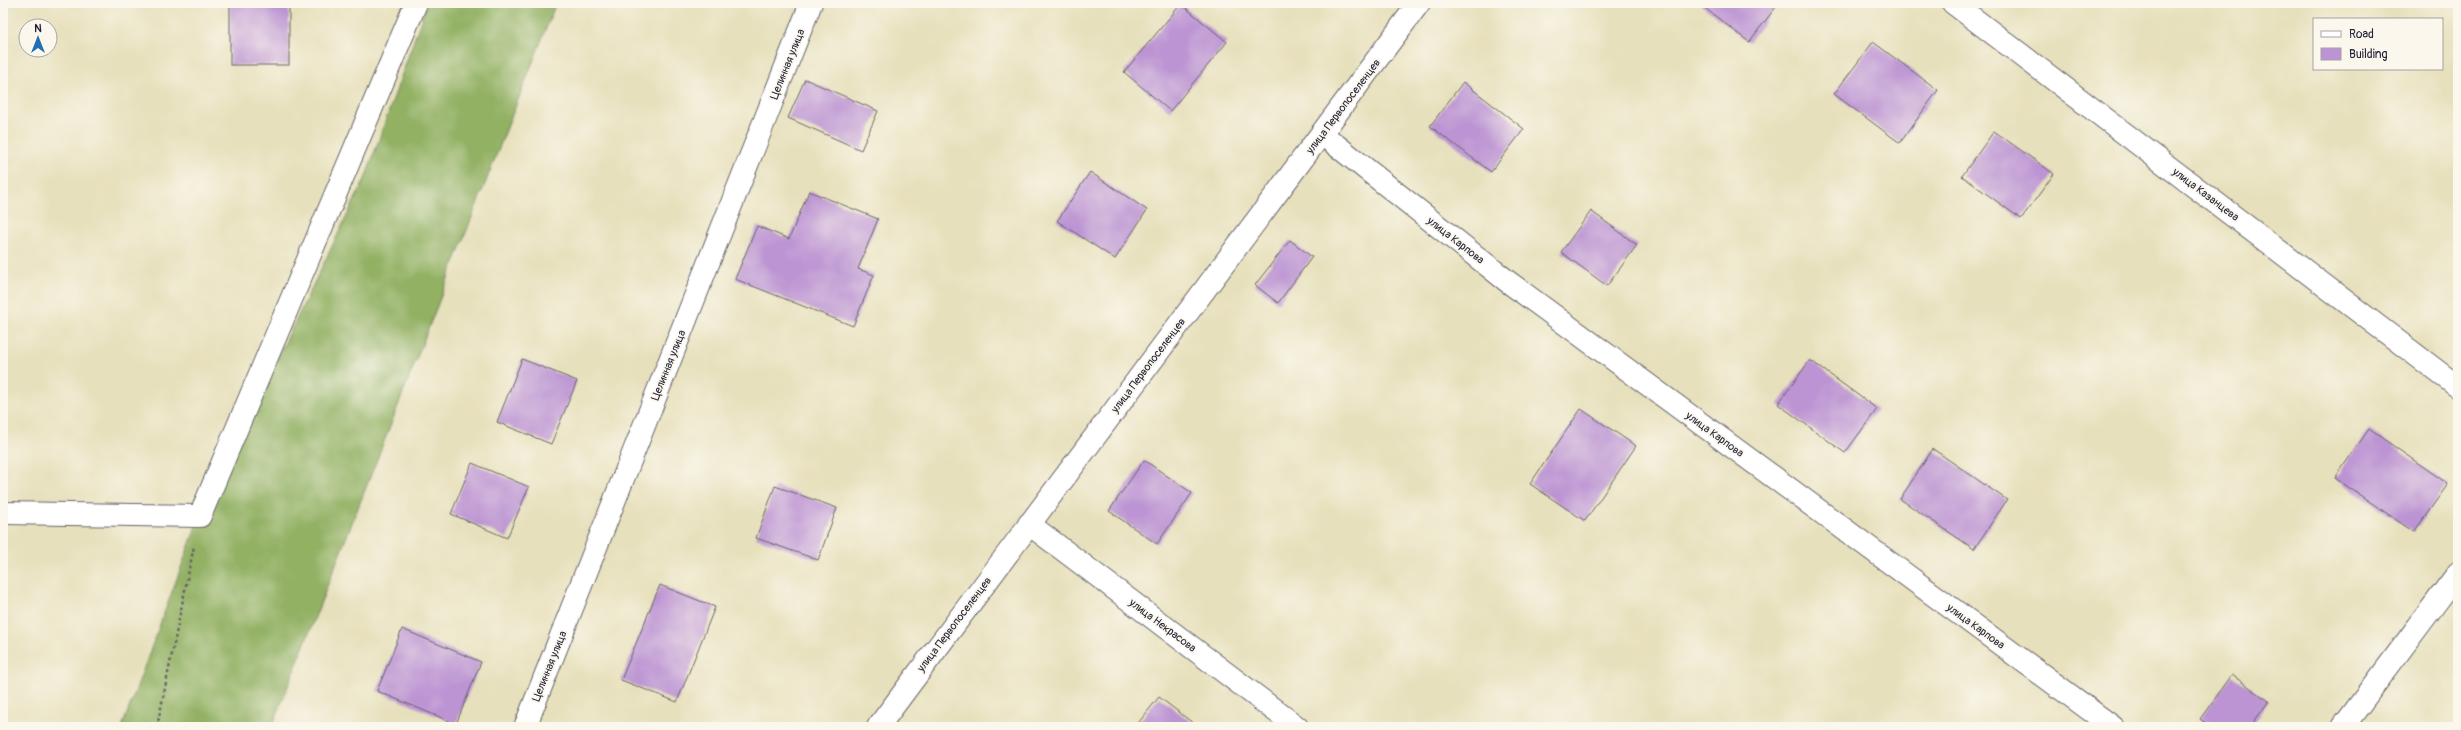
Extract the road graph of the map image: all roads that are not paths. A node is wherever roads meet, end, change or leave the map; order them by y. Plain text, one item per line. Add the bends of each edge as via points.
1 (416, 3) edge
2 (811, 3) edge
3 (1419, 3) edge
4 (1953, 3) edge
5 (1322, 134) junction
6 (2458, 387) edge
7 (3, 513) edge
8 (1029, 524) junction
9 (2458, 573) edge
10 (525, 727) edge
11 (878, 727) edge
12 (1297, 727) edge
13 (2113, 727) edge
14 (2343, 727) edge

1 - 7 street via 200,516
2 - 10 street, Целинная улица
3 - 5 street, улица Первопоселенцев
4 - 6 street, улица Казанцева
5 - 8 street, улица Первопоселенцев
5 - 13 street, улица Карпова via 1507,281
8 - 11 street, улица Первопоселенцев
8 - 12 street, улица Некрасова
9 - 14 street

